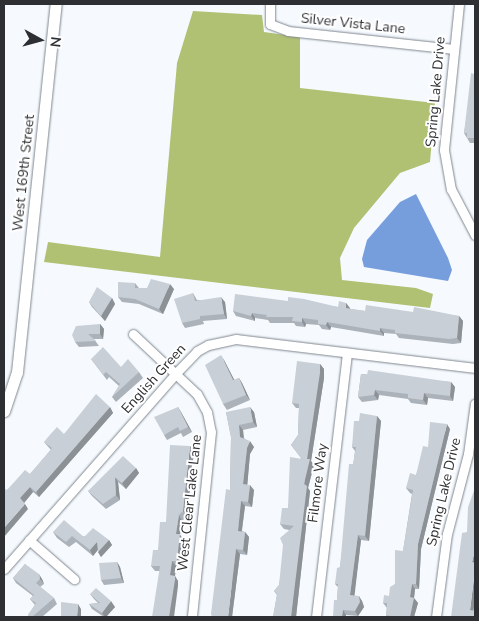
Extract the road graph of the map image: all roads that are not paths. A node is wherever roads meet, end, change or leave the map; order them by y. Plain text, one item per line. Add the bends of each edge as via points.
1 (56, 4) edge
2 (270, 4) edge
3 (458, 4) edge
4 (454, 49) junction
5 (475, 236) edge
6 (133, 334) dead end
7 (347, 353) junction
8 (475, 368) edge
9 (177, 372) junction
10 (475, 403) edge
11 (4, 411) edge
12 (29, 540) junction
13 (4, 569) edge
14 (74, 579) dead end
15 (192, 617) edge
16 (316, 617) edge
17 (436, 617) edge

1 - 11 street, West 169th Street via 20,345 14,385
2 - 4 street, Silver Vista Lane via 270,24 288,31
3 - 4 street, Spring Lake Drive
4 - 5 street, Spring Lake Drive via 445,168 451,189
6 - 9 street, West Clear Lake Lane
7 - 8 street, English Green
7 - 9 street, English Green via 222,340 197,351
7 - 16 street, Filmore Way
9 - 12 street, English Green
9 - 15 street, West Clear Lake Lane via 197,394 207,412 212,432
10 - 17 street, Spring Lake Drive via 468,454 447,534
12 - 13 street, English Green
12 - 14 street

